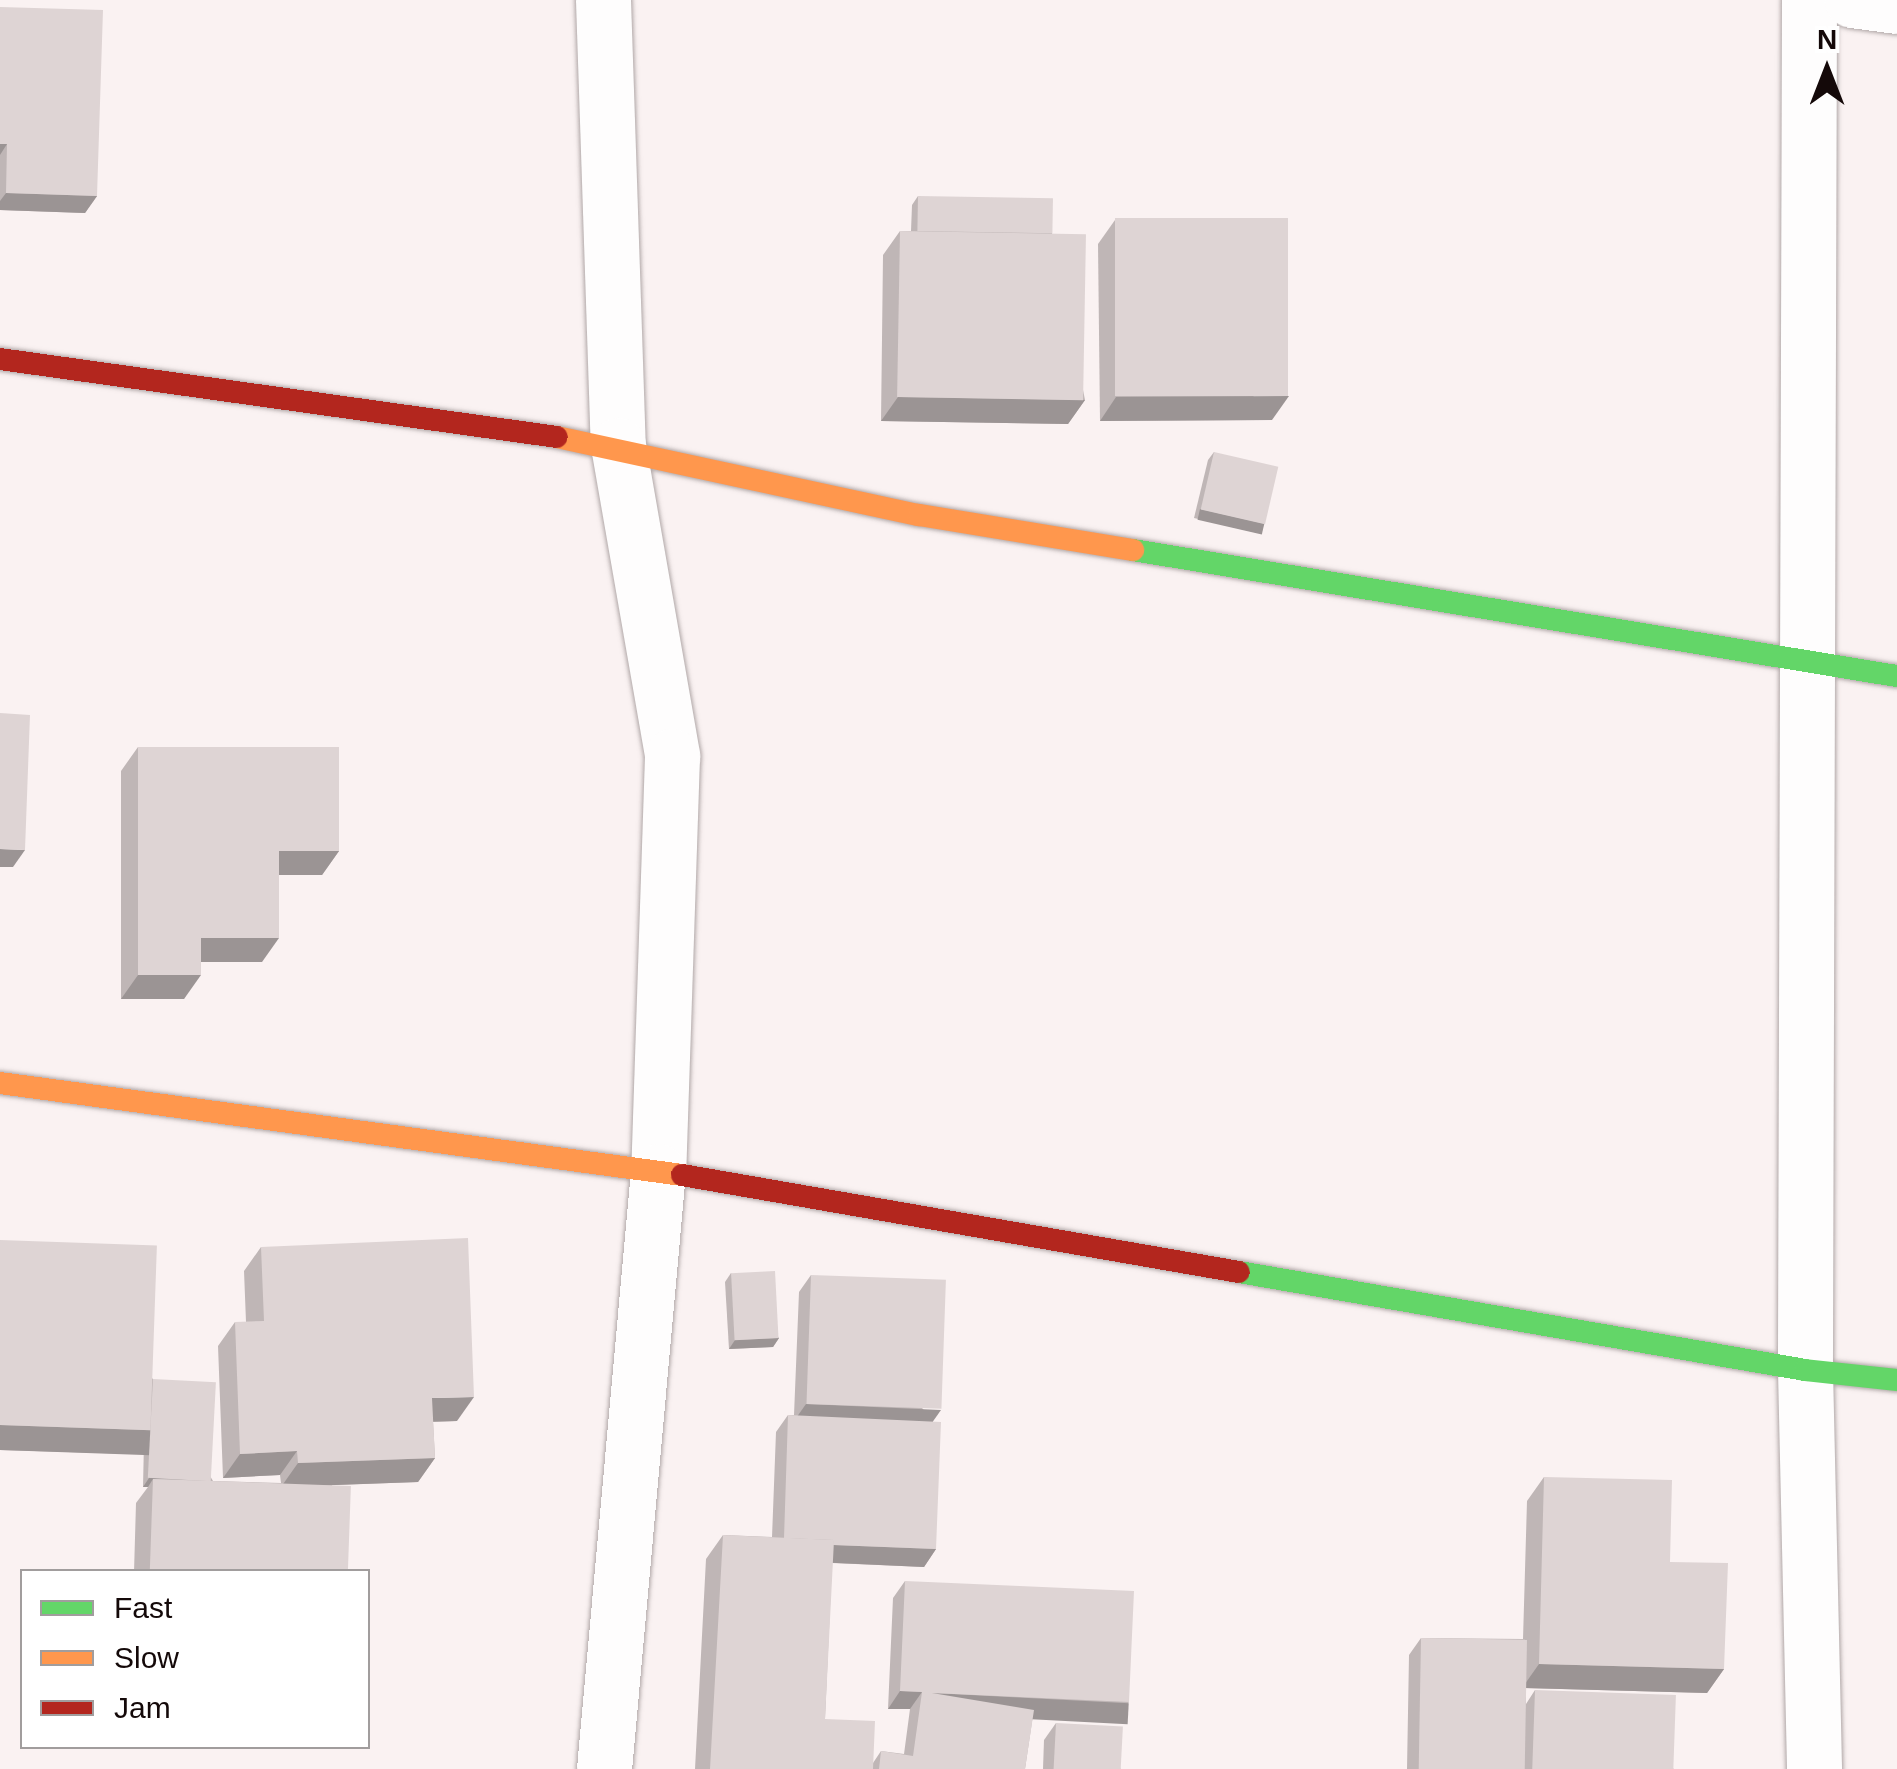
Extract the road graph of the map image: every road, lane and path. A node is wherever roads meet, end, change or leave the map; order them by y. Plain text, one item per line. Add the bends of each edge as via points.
1 (603, 0) edge
2 (1809, 0) edge
3 (1852, 0) edge
4 (1897, 6) edge
5 (0, 359) edge
6 (618, 445) junction
7 (1810, 666) junction
8 (1897, 676) edge
9 (0, 1083) edge
10 (658, 1171) junction
11 (1805, 1370) junction
12 (1897, 1380) edge
13 (604, 1769) edge
14 (1814, 1769) edge

1 - 6 street
2 - 7 street
3 - 4 street
5 - 6 street
6 - 7 street via 918,515
6 - 10 street via 672,756
7 - 8 street
7 - 11 street
9 - 10 street
10 - 11 street
10 - 13 street
11 - 12 street
11 - 14 street

